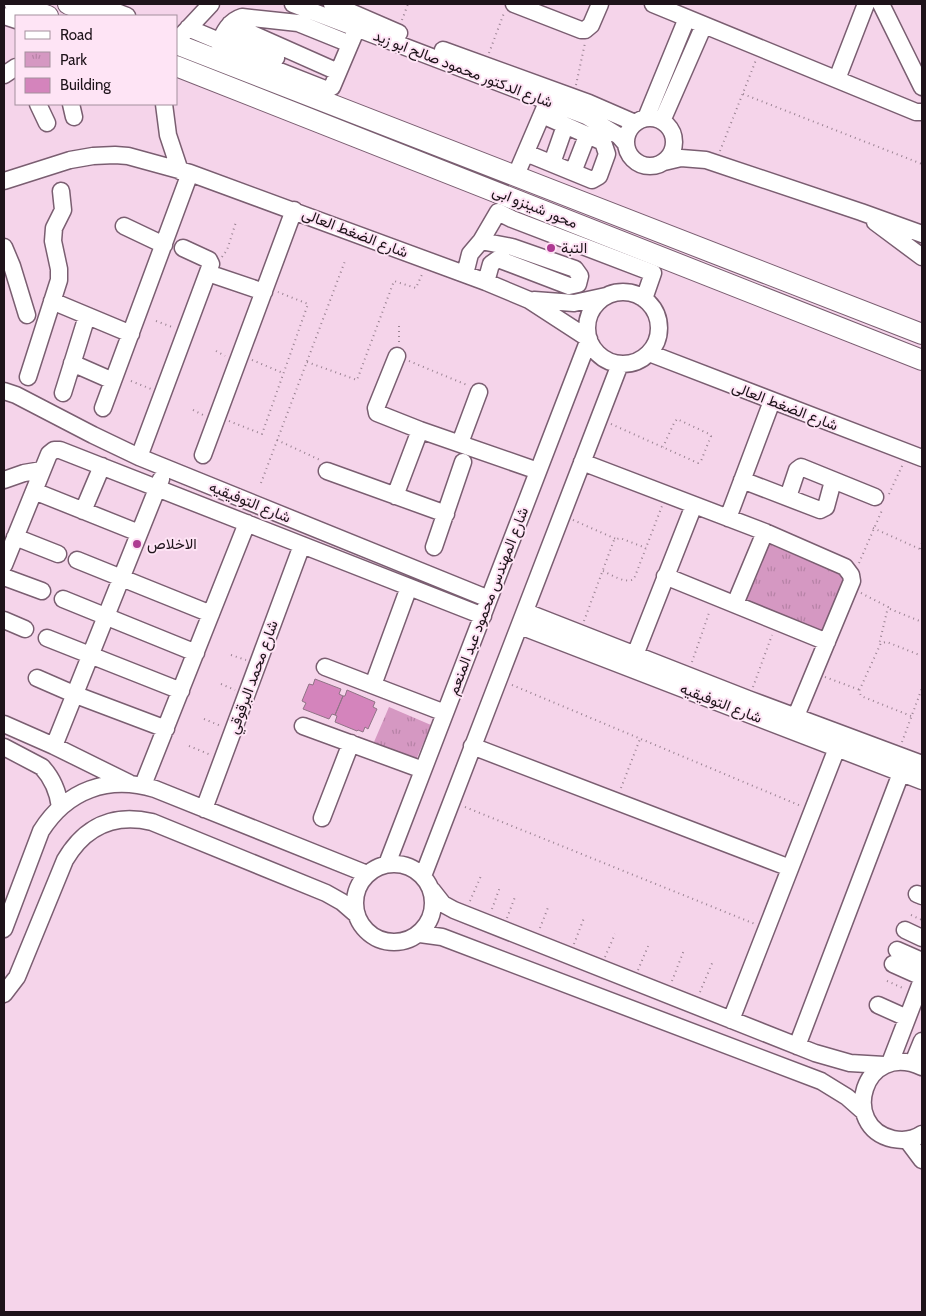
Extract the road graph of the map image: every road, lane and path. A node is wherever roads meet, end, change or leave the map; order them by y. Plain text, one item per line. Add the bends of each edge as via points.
1 (15, 4) edge
2 (68, 4) edge
3 (211, 4) edge
4 (293, 4) edge
5 (408, 4) edge
6 (600, 4) edge
7 (653, 4) edge
8 (866, 4) edge
9 (882, 4) edge
10 (334, 8) edge
11 (509, 8) edge
12 (104, 10) edge
13 (45, 15) edge
14 (123, 15) edge
15 (687, 18) junction
16 (704, 25) junction
17 (357, 28) junction
18 (589, 28) junction
19 (227, 30) junction
20 (398, 33) junction
21 (180, 37) edge
22 (350, 44) junction
23 (761, 48) junction
24 (486, 65) junction
25 (178, 67) edge
26 (338, 72) junction
27 (836, 79) junction
28 (922, 87) edge
29 (743, 94) junction
30 (573, 97) junction
31 (38, 105) edge
32 (164, 105) edge
33 (544, 108) junction
34 (922, 112) edge
35 (47, 123) dead end
36 (654, 124) junction
37 (565, 126) junction
38 (587, 136) junction
39 (626, 144) junction
40 (711, 161) junction
41 (664, 162) junction
42 (552, 163) junction
43 (922, 164) edge
44 (185, 172) junction
45 (573, 172) junction
46 (4, 180) edge
47 (61, 191) dead end
48 (294, 210) junction
49 (861, 212) junction
50 (236, 222) dead end
51 (124, 226) dead end
52 (922, 234) edge
53 (480, 241) junction
54 (164, 245) junction
55 (4, 247) edge
56 (183, 248) dead end
57 (922, 257) edge
58 (344, 261) dead end
59 (428, 261) junction
60 (8, 268) edge
61 (210, 268) junction
62 (465, 274) junction
63 (486, 282) junction
64 (265, 289) junction
65 (608, 296) junction
66 (644, 299) junction
67 (529, 300) junction
68 (52, 301) junction
69 (27, 315) dead end
70 (87, 316) junction
71 (156, 321) dead end
72 (399, 322) dead end
73 (186, 332) junction
74 (131, 334) junction
75 (922, 334) edge
76 (589, 339) junction
77 (649, 353) junction
78 (241, 355) junction
79 (397, 356) junction
80 (922, 360) edge
81 (307, 362) junction
82 (72, 364) junction
83 (620, 364) junction
84 (283, 373) junction
85 (28, 377) dead end
86 (113, 381) junction
87 (131, 381) dead end
88 (478, 392) joint
89 (10, 393) edge
90 (63, 393) dead end
91 (163, 393) junction
92 (772, 401) junction
93 (103, 408) dead end
94 (218, 417) junction
95 (599, 419) junction
96 (420, 430) junction
97 (277, 440) junction
98 (460, 443) junction
99 (663, 447) junction
100 (204, 455) dead end
101 (915, 456) edge
102 (139, 457) junction
103 (464, 462) dead end
104 (582, 462) junction
105 (102, 466) junction
106 (166, 468) junction
107 (42, 470) junction
108 (327, 471) joint
109 (538, 471) junction
110 (4, 480) edge
111 (742, 480) junction
112 (833, 481) junction
113 (261, 483) dead end
114 (157, 488) junction
115 (34, 491) junction
116 (666, 495) junction
117 (395, 496) junction
118 (788, 497) junction
119 (883, 498) junction
120 (694, 505) junction
121 (83, 511) junction
122 (446, 514) junction
123 (562, 515) junction
124 (728, 518) junction
125 (247, 523) junction
126 (873, 528) junction
127 (764, 532) junction
128 (139, 533) junction
129 (14, 537) junction
130 (616, 539) junction
131 (922, 544) edge
132 (302, 545) junction
133 (434, 546) dead end
134 (646, 548) junction
135 (921, 550) edge
136 (58, 554) dead end
137 (77, 560) dead end
138 (4, 564) edge
139 (603, 571) junction
140 (665, 576) junction
141 (4, 577) edge
142 (122, 578) junction
143 (851, 585) junction
144 (409, 587) junction
145 (42, 591) dead end
146 (716, 596) junction
147 (63, 599) dead end
148 (489, 599) junction
149 (735, 604) junction
150 (889, 609) junction
151 (211, 614) junction
152 (482, 616) junction
153 (106, 618) junction
154 (523, 619) junction
155 (4, 620) edge
156 (777, 621) junction
157 (922, 622) edge
158 (25, 629) dead end
159 (48, 638) dead end
160 (577, 640) junction
161 (827, 642) junction
162 (878, 646) junction
163 (196, 654) junction
164 (635, 655) junction
165 (92, 656) junction
166 (922, 656) edge
167 (325, 667) dead end
168 (814, 673) junction
169 (687, 675) junction
170 (37, 678) dead end
171 (498, 679) junction
172 (373, 685) junction
173 (922, 688) edge
174 (860, 690) junction
175 (181, 691) junction
176 (76, 695) junction
177 (748, 699) junction
178 (445, 713) junction
179 (796, 716) junction
180 (911, 716) junction
181 (204, 719) dead end
182 (4, 724) edge
183 (303, 726) dead end
184 (166, 729) junction
185 (233, 730) junction
186 (640, 739) junction
187 (350, 743) junction
188 (54, 746) junction
189 (189, 746) dead end
190 (472, 746) junction
191 (4, 747) edge
192 (837, 748) junction
193 (898, 754) junction
194 (222, 759) junction
195 (922, 764) edge
196 (423, 770) junction
197 (901, 773) junction
198 (922, 781) edge
199 (137, 784) junction
200 (451, 802) junction
201 (615, 802) junction
202 (60, 807) junction
203 (204, 809) junction
204 (812, 810) junction
205 (322, 818) dead end
206 (387, 864) junction
207 (790, 868) junction
208 (367, 874) junction
209 (481, 876) dead end
210 (428, 883) junction
211 (500, 887) dead end
212 (515, 897) dead end
213 (549, 905) dead end
214 (464, 914) junction
215 (357, 915) junction
216 (911, 915) dead end
217 (584, 918) dead end
218 (922, 920) edge
219 (487, 923) junction
220 (4, 928) edge
221 (502, 929) junction
222 (766, 929) junction
223 (904, 930) dead end
224 (420, 934) junction
225 (615, 934) dead end
226 (922, 938) edge
227 (534, 942) junction
228 (649, 944) dead end
229 (684, 950) dead end
230 (570, 956) junction
231 (713, 961) dead end
232 (922, 961) edge
233 (600, 968) junction
234 (634, 981) junction
235 (887, 981) dead end
236 (920, 983) edge
237 (4, 994) edge
238 (666, 994) junction
239 (878, 1005) dead end
240 (694, 1006) junction
241 (907, 1018) junction
242 (731, 1020) junction
243 (922, 1041) edge
244 (797, 1046) junction
245 (887, 1064) junction
246 (918, 1065) edge
247 (864, 1112) junction
248 (915, 1137) edge
249 (922, 1160) edge

1 - 13 main road
2 - 12 main road
3 - 21 street
4 - 10 street, شارع الدكتور محمود صالح ابو زيد
5 - 20 path
6 - 18 street
7 - 15 street
8 - 27 street
9 - 28 street
10 - 17 street, شارع الدكتور محمود صالح ابو زيد
10 - 20 street, شارع الدكتور محمود صالح ابو زيد
11 - 18 street via 582,30
11 - 24 path
12 - 14 street
15 - 16 street
15 - 36 street
16 - 23 street
16 - 36 street
17 - 22 street
17 - 33 street, شارع الدكتور محمود صالح ابو زيد
18 - 30 path
19 - 21 street
19 - 22 street via 242,17 298,22
19 - 26 street
19 - 26 street
20 - 24 street, شارع الدكتور محمود صالح ابو زيد
21 - 75 main road, محور شينزو ابى via 300,92
22 - 26 street
23 - 27 street
23 - 29 path
24 - 30 street, شارع الدكتور محمود صالح ابو زيد
25 - 80 main road, محور شينزو ابى
27 - 34 street
29 - 40 path
29 - 43 path
30 - 36 street, شارع الدكتور محمود صالح ابو زيد
31 - 35 street
32 - 44 street via 168,135
33 - 37 street
33 - 39 street, شارع الدكتور محمود صالح ابو زيد via 598,122
33 - 42 street via 523,160
36 - 39 street via 628,132
36 - 40 street, شارع الدكتور محمود صالح ابو زيد
36 - 41 street via 674,146
37 - 38 street
37 - 42 street
38 - 45 street
38 - 45 street via 603,142 607,150 599,176 592,180
39 - 41 street via 633,160 643,166 654,167
40 - 41 street, شارع الدكتور محمود صالح ابو زيد via 681,158
40 - 49 street, شارع الدكتور محمود صالح ابو زيد
42 - 45 street
44 - 46 street, شارع الضغط العالى via 128,156 108,155 70,160
44 - 48 street, شارع الضغط العالى
44 - 54 street
47 - 68 street via 63,210 54,228 53,241 60,274
48 - 59 street, شارع الضغط العالى
48 - 64 street
49 - 52 street, شارع الدكتور محمود صالح ابو زيد
49 - 57 street
50 - 61 path via 223,256
51 - 54 street
53 - 62 street via 470,254
53 - 63 street via 512,247 575,269 580,276 578,284 570,286 498,259 491,264
53 - 66 street via 498,210 512,220 653,273
54 - 74 street
55 - 60 street
56 - 61 street via 209,260
58 - 81 path
59 - 62 street, شارع الضغط العالى
59 - 81 path via 416,288 394,281 357,380
60 - 69 street
61 - 64 street
61 - 73 street
62 - 63 street, شارع الضغط العالى
63 - 67 street, شارع الضغط العالى
64 - 78 street
64 - 84 path via 308,304
65 - 66 street via 623,292
65 - 67 street, شارع الضغط العالى via 574,303
65 - 76 street via 592,311
66 - 77 street via 654,310 659,325 657,340
67 - 76 street, شارع الضغط العالى
68 - 70 street
68 - 85 street
70 - 74 street
70 - 82 street
71 - 73 path
72 - 79 path
73 - 91 street
74 - 86 street
76 - 83 street via 603,358
76 - 109 street, شارع المهندس محمود عبد المنعم
77 - 83 street via 638,360
77 - 92 street, شارع الضغط العالى
78 - 84 path
78 - 94 street
79 - 88 path via 477,388
79 - 96 street via 376,411
81 - 97 path
82 - 86 street
82 - 90 street
83 - 95 street
84 - 94 path via 262,434
86 - 93 street
87 - 91 path
88 - 98 street
89 - 102 street, شارع التوفيقيه
91 - 102 street
92 - 101 street, شارع الضغط العالى
92 - 111 street
94 - 100 street
95 - 99 path
95 - 104 street
96 - 98 street
96 - 117 street
97 - 108 path via 317,457
97 - 113 path
98 - 109 street
99 - 99 path via 699,463 710,436 677,420
101 - 119 path
102 - 106 street, شارع التوفيقيه
103 - 122 street
104 - 116 street
104 - 123 street
105 - 107 street, شارع التوفيقيه via 54,450
105 - 114 street, شارع التوفيقيه
105 - 121 street
106 - 114 street
106 - 148 street, شارع التوفيقيه
107 - 110 street
107 - 115 street
108 - 117 street
109 - 148 street, شارع المهندس محمود عبد المنعم
111 - 118 street
111 - 124 street
112 - 118 street via 798,468
112 - 118 street via 824,510
112 - 119 street
114 - 125 street, شارع التوفيقيه
114 - 128 street
115 - 121 street
115 - 129 street
116 - 120 street
116 - 134 path
117 - 122 street
119 - 126 path
120 - 124 street
120 - 140 street
121 - 128 street
122 - 133 street
123 - 130 path
123 - 154 street
124 - 127 street
125 - 132 street, شارع التوفيقيه
125 - 151 street
126 - 135 path
126 - 143 path
127 - 143 street via 845,567 851,575
127 - 149 street
128 - 142 street
129 - 136 street
129 - 138 street
130 - 134 path
130 - 139 path
131 - 135 path
132 - 144 street, شارع التوفيقيه
132 - 185 street, شارع محمد البرقوقي
134 - 139 path via 632,581
137 - 142 street
139 - 160 path
140 - 146 street
140 - 164 street
141 - 145 street
142 - 151 street
142 - 153 street
143 - 150 path
143 - 161 street
144 - 152 street, شارع التوفيقيه
144 - 172 street
146 - 149 street
146 - 169 path
147 - 153 street
148 - 152 street, شارع المهندس محمود عبد المنعم
149 - 156 street
150 - 157 path
150 - 162 path
151 - 163 street
152 - 178 street, شارع المهندس محمود عبد المنعم
153 - 163 street
153 - 165 street
154 - 160 street, شارع التوفيقيه
154 - 171 street
155 - 158 street
156 - 161 street
156 - 177 path
159 - 165 street
160 - 164 street, شارع التوفيقيه
160 - 192 street, شارع التوفيقيه
161 - 168 street
162 - 166 path via 888,642
162 - 174 path
163 - 175 street
164 - 169 street, شارع التوفيقيه
165 - 175 street
165 - 176 street
167 - 172 street
168 - 174 path
168 - 179 street
169 - 177 street, شارع التوفيقيه
170 - 176 street
171 - 186 path
171 - 190 street
172 - 178 street
173 - 180 path
174 - 180 path via 861,696
175 - 184 street
176 - 184 street
176 - 188 street
177 - 179 street, شارع التوفيقيه
178 - 196 street, شارع المهندس محمود عبد المنعم
179 - 193 street, شارع التوفيقيه
180 - 193 path
181 - 185 path
182 - 188 street
183 - 187 street
184 - 199 street
185 - 194 street, شارع محمد البرقوقي
186 - 201 path
186 - 204 path
187 - 196 street
187 - 205 street
188 - 199 street
189 - 194 path
190 - 200 street
190 - 201 street
191 - 202 street via 42,767 54,782
192 - 197 street, شارع التوفيقيه
192 - 204 street
193 - 195 street, شارع التوفيقيه
194 - 203 street, شارع محمد البرقوقي
196 - 206 street, شارع المهندس محمود عبد المنعم
197 - 198 street, شارع التوفيقيه
197 - 244 street
199 - 202 street via 95,787
199 - 203 street
200 - 210 street
200 - 222 path
201 - 207 street
202 - 220 street via 41,831
203 - 208 street
204 - 207 street
206 - 208 street
206 - 210 street via 407,865
207 - 222 street
208 - 215 street via 355,898
209 - 214 path
210 - 214 street via 443,904
210 - 224 street via 434,902 433,914
211 - 219 path
212 - 221 path
213 - 227 path
214 - 219 street
215 - 224 street via 369,933 384,941 400,942
215 - 237 street via 326,893 152,822 132,819 111,821 84,835 67,855 17,977
216 - 218 path
217 - 230 path
219 - 221 street
221 - 227 street
222 - 242 street
223 - 226 street
224 - 247 street via 450,940 821,1081
225 - 233 path
227 - 230 street
228 - 234 path
229 - 238 path
230 - 233 street
231 - 240 path
232 - 236 street via 895,957
233 - 234 street
234 - 238 street
235 - 236 path
236 - 241 street
238 - 240 street
239 - 241 street
240 - 242 street
241 - 245 street
242 - 244 street
243 - 246 street
244 - 245 street via 838,1060 867,1065
245 - 246 street via 905,1061
245 - 247 street via 876,1070 866,1085 862,1103
247 - 248 street via 874,1128 889,1138
248 - 249 street

